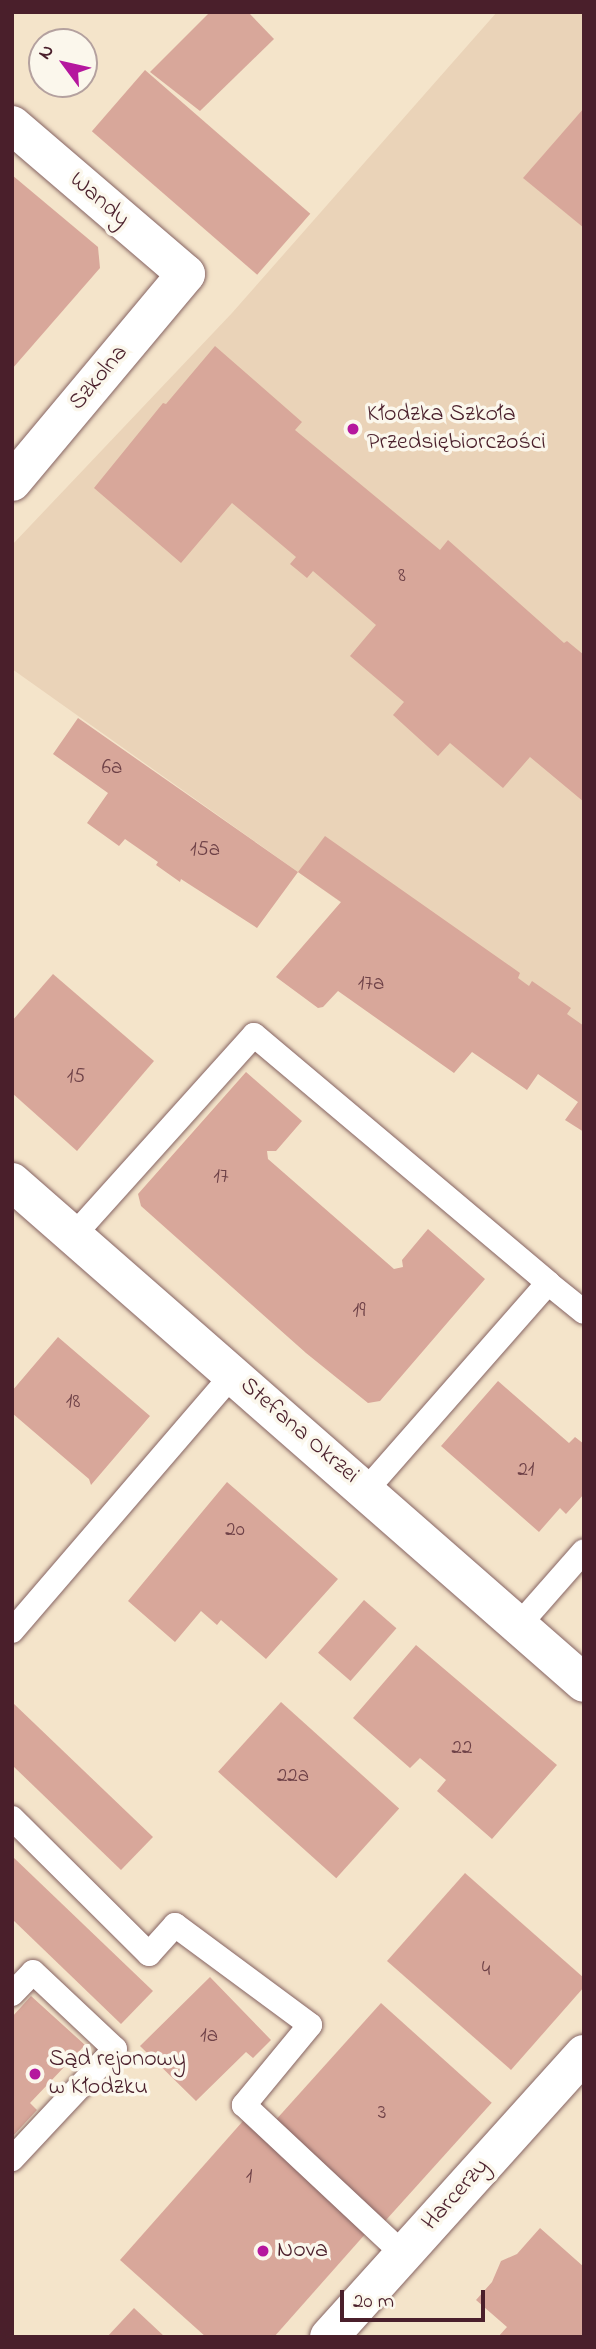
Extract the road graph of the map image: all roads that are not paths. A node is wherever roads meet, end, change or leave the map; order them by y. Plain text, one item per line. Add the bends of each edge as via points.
1 (12, 125) edge
2 (186, 274) joint
3 (12, 482) edge
4 (12, 1182) edge
5 (74, 1235) junction
6 (548, 1283) junction
7 (584, 1312) edge
8 (233, 1374) junction
9 (366, 1490) junction
10 (584, 1551) edge
11 (519, 1625) junction
12 (12, 1630) edge
13 (584, 1683) edge
14 (12, 1818) edge
15 (15, 1985) edge
16 (584, 2054) edge
17 (12, 2159) edge
18 (403, 2254) junction
19 (329, 2337) edge

1 - 2 street, Wandy
2 - 3 street, Szkolna
4 - 5 street, Stefana Okrzei
5 - 6 lane via 254,1035
5 - 8 street, Stefana Okrzei
6 - 7 lane
6 - 9 lane
8 - 9 street, Stefana Okrzei
8 - 12 lane
9 - 11 street, Stefana Okrzei
10 - 11 lane
11 - 13 street, Stefana Okrzei
14 - 18 lane via 149,1954 175,1925 310,2025 244,2105
15 - 17 lane via 33,1972 115,2049
16 - 18 street, Harcerzy
18 - 19 street, Harcerzy

